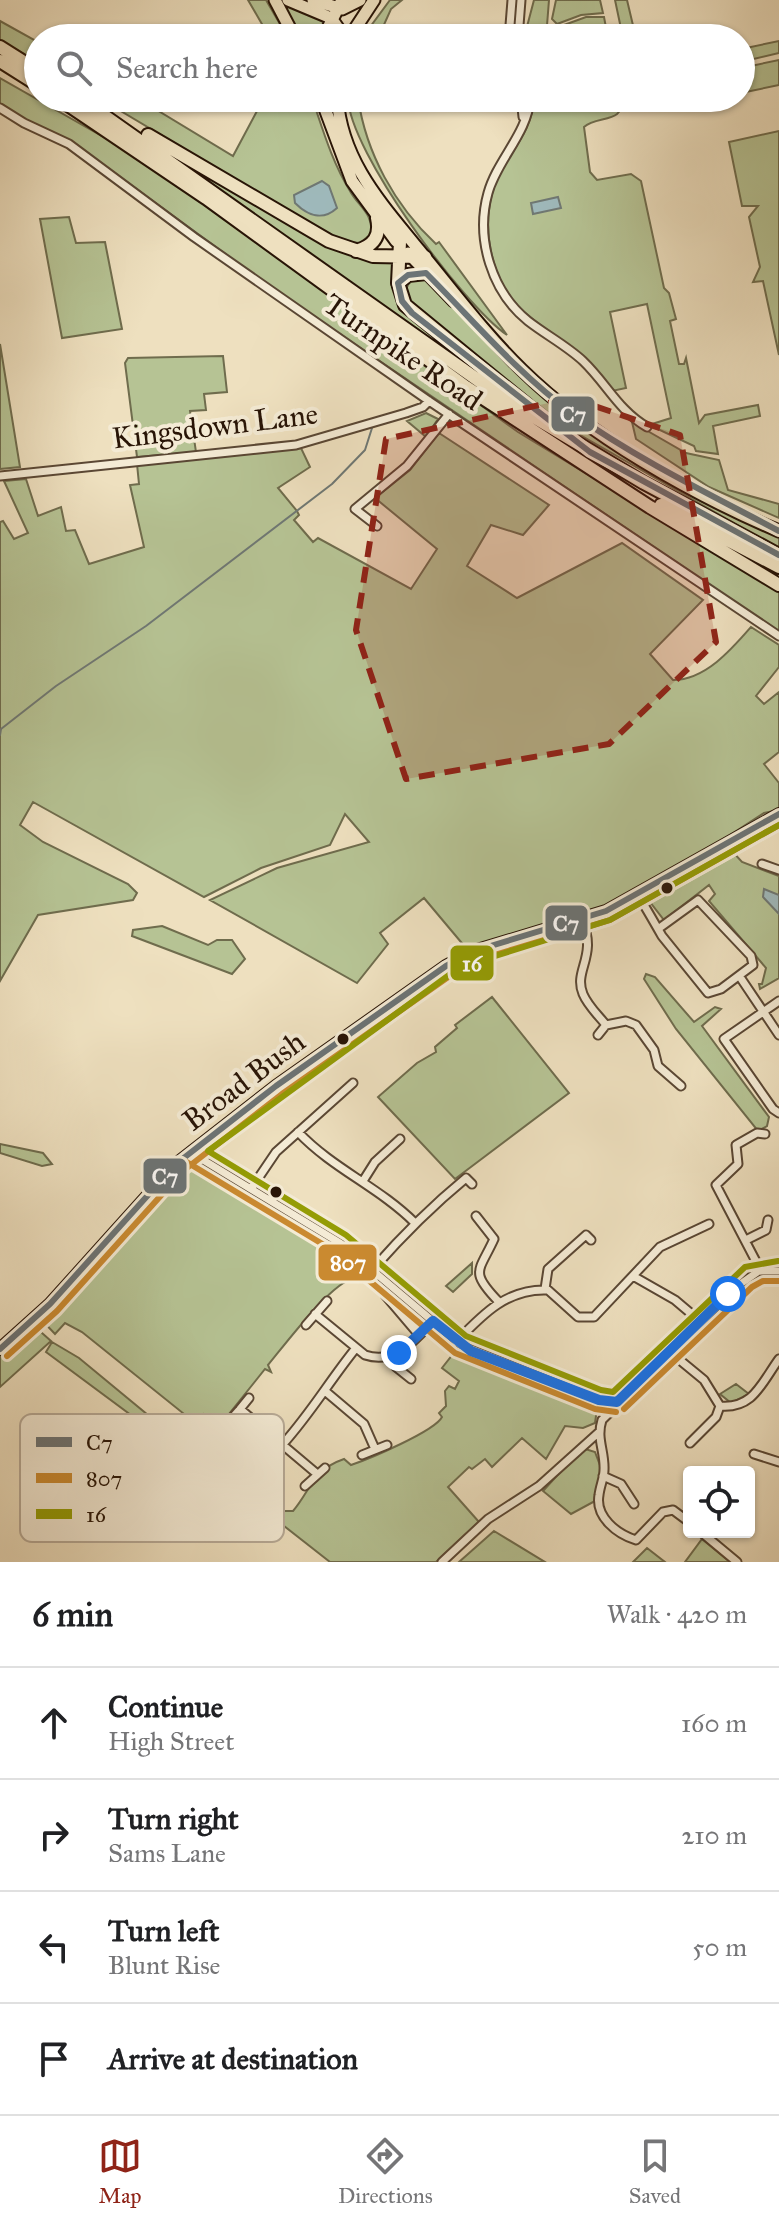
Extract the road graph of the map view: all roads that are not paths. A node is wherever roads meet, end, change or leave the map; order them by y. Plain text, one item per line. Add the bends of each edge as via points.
1 (275, 0) edge
2 (288, 0) edge
3 (313, 0) edge
4 (360, 0) edge
5 (374, 0) edge
6 (512, 0) edge
7 (521, 0) edge
8 (337, 9) edge
9 (288, 24) edge
10 (357, 24) edge
11 (510, 24) edge
12 (519, 24) edge
13 (0, 47) edge
14 (0, 61) edge
15 (24, 62) edge
16 (24, 76) edge
17 (0, 108) edge
18 (79, 112) edge
19 (101, 112) edge
20 (105, 112) edge
21 (325, 112) edge
22 (339, 112) edge
23 (522, 112) edge
24 (525, 112) edge
25 (523, 119) junction
26 (380, 213) junction
27 (356, 251) junction
28 (404, 252) junction
29 (425, 257) junction
30 (426, 273) junction
31 (398, 283) junction
32 (462, 306) junction
33 (429, 401) junction
34 (449, 414) junction
35 (647, 427) dead end
36 (589, 458) junction
37 (0, 476) edge
38 (377, 526) dead end
39 (779, 531) edge
40 (779, 555) edge
41 (779, 567) edge
42 (779, 585) edge
43 (779, 636) edge
44 (779, 814) edge
45 (762, 864) dead end
46 (779, 870) edge
47 (638, 895) junction
48 (582, 920) junction
49 (658, 929) junction
50 (740, 977) junction
51 (779, 1001) edge
52 (764, 1010) junction
53 (606, 1025) junction
54 (598, 1035) dead end
55 (779, 1035) edge
56 (353, 1083) dead end
57 (681, 1086) dead end
58 (342, 1093) junction
59 (349, 1100) dead end
60 (779, 1113) edge
61 (298, 1132) junction
62 (765, 1134) dead end
63 (400, 1139) dead end
64 (190, 1152) junction
65 (363, 1181) junction
66 (472, 1184) dead end
67 (251, 1189) junction
68 (476, 1216) dead end
69 (768, 1220) dead end
70 (415, 1223) junction
71 (709, 1224) dead end
72 (591, 1240) dead end
73 (746, 1240) junction
74 (373, 1269) junction
75 (761, 1271) junction
76 (779, 1271) edge
77 (633, 1276) junction
78 (545, 1289) junction
79 (327, 1301) dead end
80 (386, 1301) dead end
81 (499, 1302) junction
82 (315, 1314) junction
83 (433, 1321) junction
84 (701, 1322) junction
85 (306, 1325) dead end
86 (419, 1335) junction
87 (456, 1342) junction
88 (356, 1348) junction
89 (0, 1349) edge
90 (670, 1352) junction
91 (392, 1355) junction
92 (779, 1359) edge
93 (411, 1379) dead end
94 (325, 1391) junction
95 (249, 1398) dead end
96 (599, 1400) junction
97 (617, 1402) junction
98 (720, 1406) junction
99 (240, 1409) junction
100 (236, 1414) edge
101 (246, 1414) edge
102 (605, 1416) junction
103 (598, 1433) junction
104 (284, 1443) edge
105 (690, 1443) dead end
106 (284, 1445) edge
107 (387, 1445) dead end
108 (375, 1449) junction
109 (754, 1454) dead end
110 (362, 1455) dead end
111 (779, 1462) edge
112 (325, 1468) dead end
113 (316, 1473) junction
114 (603, 1476) junction
115 (305, 1486) dead end
116 (634, 1504) dead end
117 (683, 1517) edge
118 (708, 1538) edge
119 (442, 1562) edge
120 (737, 1562) edge

1 - 9 main road
2 - 8 main road
3 - 8 main road
4 - 8 main road
5 - 10 main road
6 - 11 street
7 - 12 street
13 - 15 highway
14 - 16 highway
17 - 33 street, Turnpike Road via 69,144
18 - 36 highway via 444,372
19 - 36 highway
20 - 27 highway via 307,230
21 - 26 main road via 347,171
22 - 26 main road via 352,157
23 - 25 street
24 - 25 street
25 - 35 street via 486,203 484,232 492,271 514,308 584,362 621,408
26 - 27 highway via 375,241
26 - 28 highway
26 - 29 main road
27 - 28 highway via 373,256
28 - 29 highway
28 - 30 main road
28 - 31 highway
29 - 32 main road
30 - 31 highway via 412,273
30 - 32 main road
31 - 36 highway via 412,313
32 - 39 main road via 522,370 579,417 674,476
33 - 34 street, Turnpike Road
33 - 37 street, Kingsdown Lane via 419,409 296,445
34 - 38 street via 407,466 355,509
34 - 43 street, Turnpike Road
36 - 40 highway
36 - 41 highway
36 - 42 highway via 650,507
44 - 47 main road, Broad Bush
45 - 46 street
47 - 48 main road, Broad Bush
47 - 49 street
48 - 53 street via 590,951 581,988
48 - 64 main road, Broad Bush via 456,958
49 - 50 street via 708,993
49 - 50 street via 701,901 751,956 753,965
50 - 52 street
51 - 52 street
52 - 55 street
52 - 60 street via 724,1039
53 - 54 street
53 - 57 street via 636,1025 654,1050 658,1066
56 - 58 street
58 - 59 street
58 - 61 street
61 - 65 street via 323,1158
61 - 67 street via 271,1157
62 - 73 street via 736,1145 738,1164 716,1185
63 - 65 street
64 - 67 street
64 - 89 main road, Broad Bush via 155,1183 50,1304
65 - 70 street via 387,1195
66 - 70 street via 466,1178
67 - 74 street via 315,1225
68 - 81 street via 494,1239 479,1264 479,1278
69 - 73 street via 766,1230
70 - 74 street
71 - 77 street via 665,1243
72 - 78 street via 586,1235 550,1267
73 - 75 street
74 - 83 street
75 - 76 street
75 - 84 street
77 - 78 street via 594,1317 581,1319
77 - 84 street
78 - 81 street
79 - 82 street
80 - 86 street
81 - 87 street
82 - 85 street
82 - 88 street
83 - 86 street
83 - 87 street
84 - 90 street
86 - 91 street
87 - 96 street
88 - 91 street via 370,1357
88 - 94 street
90 - 97 street
90 - 98 street via 704,1380
91 - 93 street via 396,1367
92 - 98 street via 745,1404
94 - 104 street
94 - 108 street via 364,1424
95 - 99 street
96 - 97 street
96 - 102 street
97 - 102 street
98 - 105 street
99 - 100 street
99 - 101 street
102 - 103 street
103 - 114 street
103 - 119 street
106 - 113 street
107 - 108 street
108 - 110 street
109 - 111 street
112 - 113 street
113 - 115 street
114 - 116 street via 621,1484
114 - 117 street via 601,1512 625,1536 638,1540 668,1510
118 - 120 street

